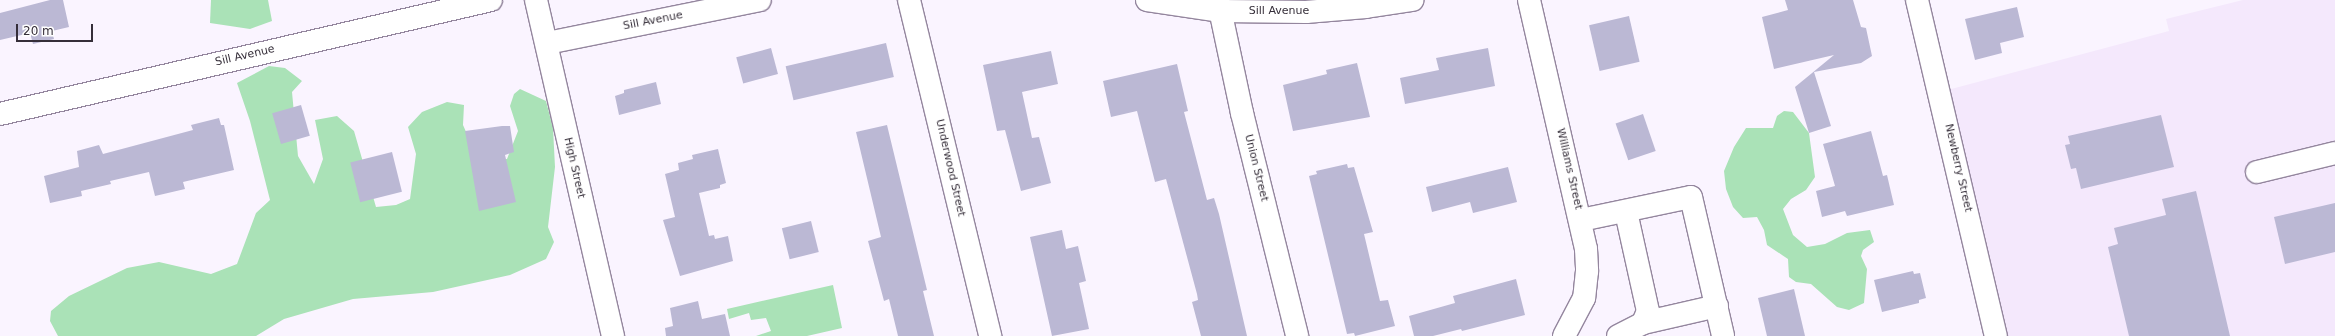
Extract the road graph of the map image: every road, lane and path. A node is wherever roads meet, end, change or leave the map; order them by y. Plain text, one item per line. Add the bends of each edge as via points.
1 (491, 0) edge
2 (536, 0) edge
3 (760, 0) edge
4 (909, 0) edge
5 (1148, 0) edge
6 (1412, 0) edge
7 (1529, 0) edge
8 (1917, 0) edge
9 (1220, 5) edge
10 (547, 43) junction
11 (0, 114) edge
12 (2335, 153) edge
13 (2257, 172) dead end
14 (1626, 212) junction
15 (1581, 220) junction
16 (1717, 306) junction
17 (1643, 323) junction
18 (613, 336) edge
19 (990, 336) edge
20 (1297, 336) edge
21 (1564, 336) edge
22 (1618, 336) edge
23 (1723, 336) edge
24 (1996, 336) edge

1 - 11 street, Sill Avenue
2 - 10 street, High Street
3 - 10 street, Sill Avenue
4 - 19 street, Underwood Street
5 - 9 street, Sill Avenue
6 - 9 street, Sill Avenue via 1306,12
7 - 15 street, Williams Street
8 - 24 street, Newberry Street
9 - 20 street, Union Street via 1242,113
10 - 18 street, High Street
12 - 13 street
14 - 15 street
14 - 16 street via 1690,197
14 - 17 street via 1648,311
15 - 21 street, Williams Street via 1587,272 1584,298
16 - 17 street
16 - 23 street
17 - 22 street

